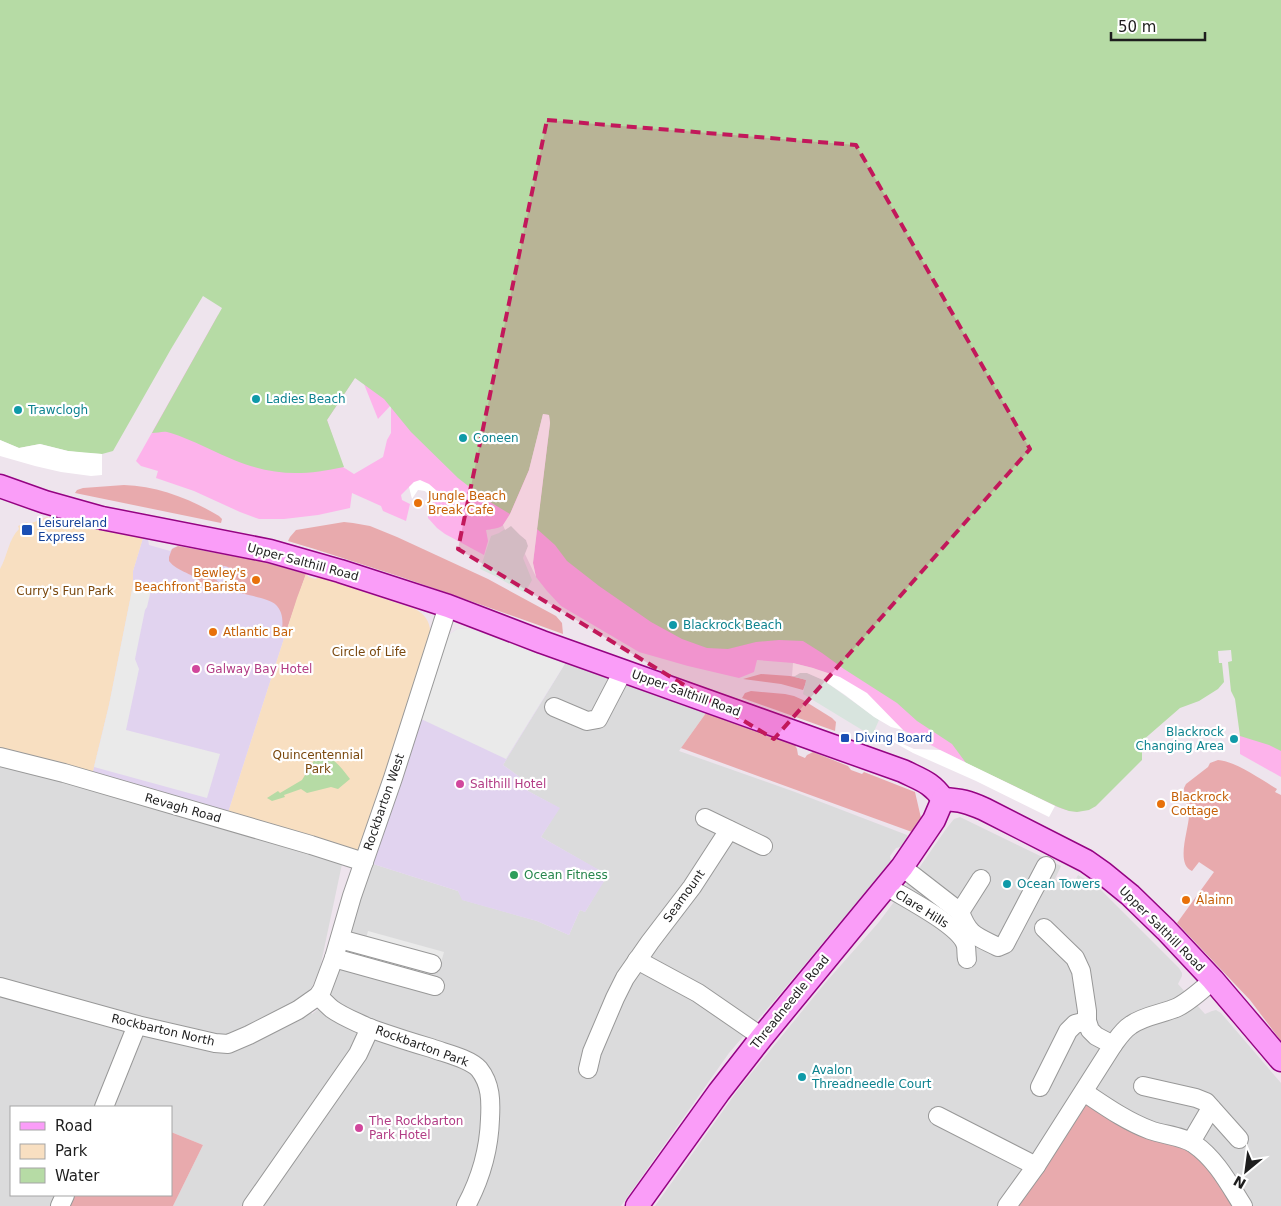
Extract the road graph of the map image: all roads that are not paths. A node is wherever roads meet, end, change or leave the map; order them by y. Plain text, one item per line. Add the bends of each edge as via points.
1 (0, 486) edge
2 (448, 606) junction
3 (623, 670) junction
4 (554, 707) dead end
5 (0, 757) edge
6 (943, 799) junction
7 (705, 818) dead end
8 (729, 830) junction
9 (763, 846) dead end
10 (364, 862) junction
11 (1046, 866) dead end
12 (902, 867) junction
13 (981, 880) dead end
14 (886, 886) junction
15 (960, 912) junction
16 (1044, 928) dead end
17 (340, 939) junction
18 (334, 958) junction
19 (967, 959) dead end
20 (637, 960) junction
21 (432, 964) dead end
22 (1213, 980) junction
23 (435, 986) dead end
24 (0, 987) edge
25 (318, 996) junction
26 (1086, 1021) junction
27 (137, 1025) junction
28 (370, 1028) junction
29 (762, 1037) junction
30 (1113, 1046) junction
31 (1281, 1060) edge
32 (588, 1069) dead end
33 (1142, 1086) dead end
34 (1040, 1087) dead end
35 (1084, 1092) junction
36 (104, 1106) edge
37 (1212, 1108) junction
38 (938, 1116) dead end
39 (1239, 1139) dead end
40 (1191, 1142) junction
41 (1036, 1166) junction
42 (252, 1206) edge
43 (466, 1206) edge
44 (637, 1206) edge
45 (1007, 1206) edge
46 (1243, 1206) edge

1 - 2 main road, Upper Salthill Road via 102,518 270,551 340,570
2 - 3 main road, Upper Salthill Road
2 - 10 street, Rockbarton West
3 - 4 street via 598,719 587,721
3 - 6 main road, Upper Salthill Road via 903,772 930,785
5 - 10 street, Revagh Road via 82,778
6 - 12 main road, Threadneedle Road via 934,820
6 - 22 main road, Upper Salthill Road via 968,802 1086,861 1130,895
7 - 8 street
8 - 9 street
8 - 20 street, Seamount via 692,887
10 - 17 street, Rockbarton West
11 - 15 street via 1005,944 998,947 972,933
12 - 14 main road, Threadneedle Road
12 - 15 street
13 - 15 street
14 - 19 street, Clare Hills via 955,929 966,944
14 - 29 main road, Threadneedle Road
16 - 26 street via 1076,958 1087,1011
17 - 18 street, Rockbarton West
17 - 21 street
18 - 23 street
18 - 25 street, Rockbarton West
20 - 29 street via 698,993
20 - 32 street, Seamount via 615,998
22 - 30 street via 1184,1004 1134,1023 1123,1031
22 - 31 main road, Upper Salthill Road
24 - 27 street, Rockbarton North
25 - 27 street, Rockbarton North via 298,1010 228,1044
25 - 28 street, Rockbarton Park via 344,1017
26 - 30 street via 1096,1036
26 - 34 street via 1068,1031
27 - 36 street
28 - 42 street, Rockbarton Park via 358,1054
28 - 43 street, Rockbarton Park via 466,1060 478,1067 485,1078 490,1092 489,1143
29 - 44 main road, Threadneedle Road
30 - 35 street
33 - 37 street via 1196,1098
35 - 40 street via 1133,1123
35 - 41 street
37 - 39 street
37 - 40 street
38 - 41 street
40 - 46 street via 1221,1172
41 - 45 street

